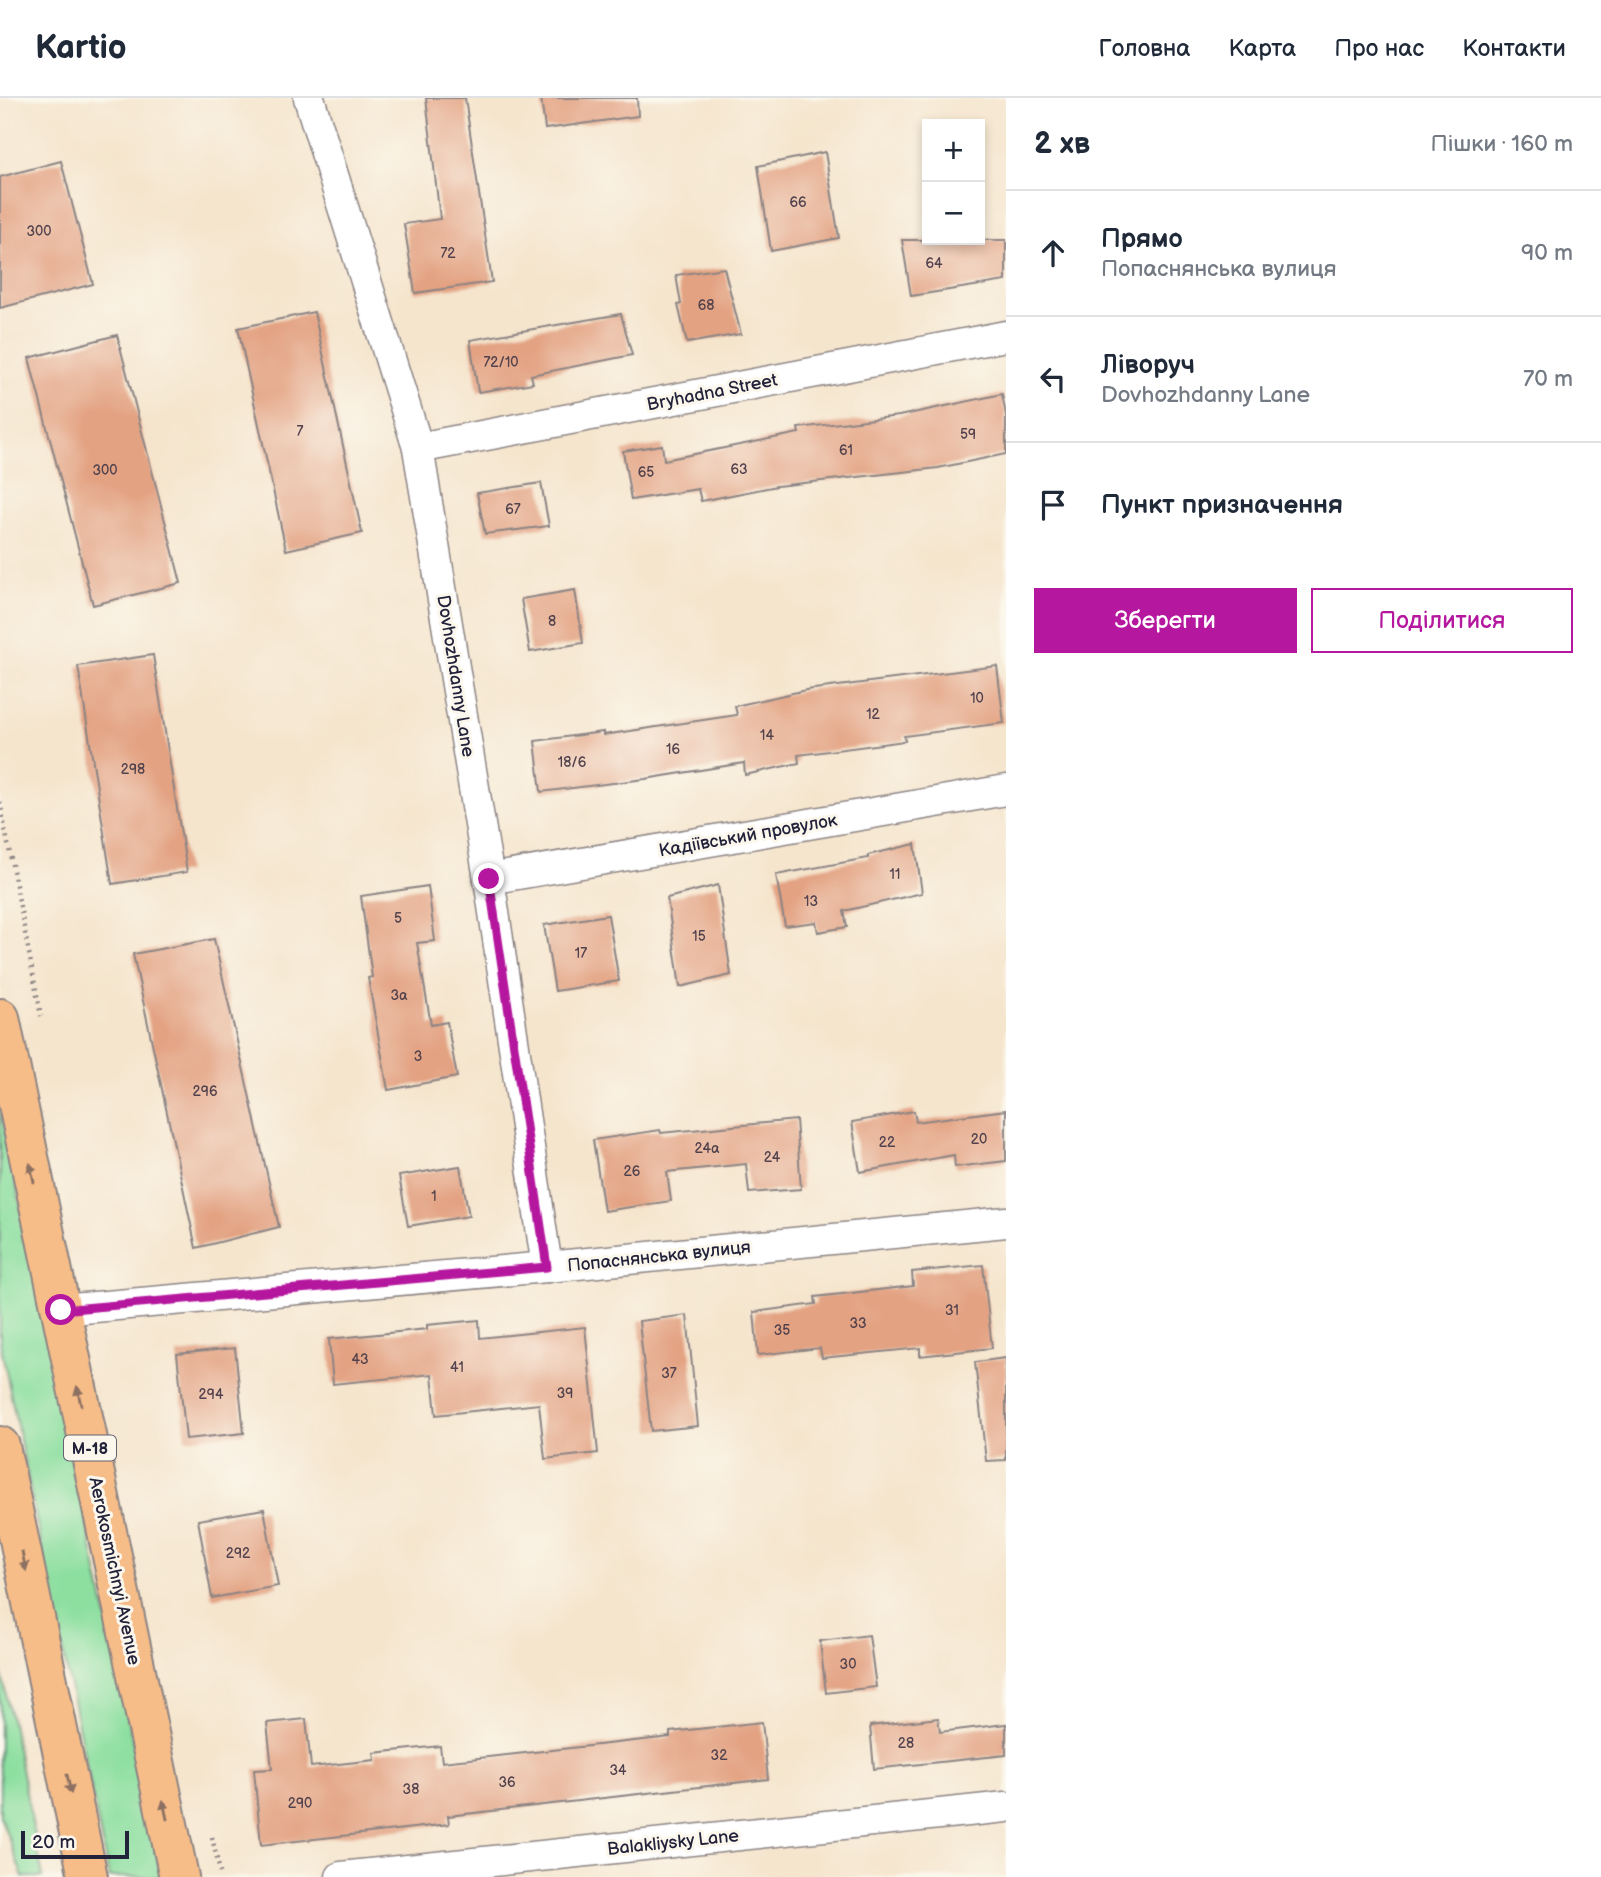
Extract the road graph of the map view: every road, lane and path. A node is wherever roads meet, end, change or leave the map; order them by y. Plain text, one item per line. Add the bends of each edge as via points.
1 (309, 98) edge
2 (1006, 336) edge
3 (418, 448) junction
4 (1006, 790) edge
5 (489, 879) junction
6 (0, 1018) edge
7 (1006, 1222) edge
8 (547, 1267) junction
9 (61, 1310) junction
10 (0, 1446) edge
11 (1006, 1807) edge
12 (88, 1877) edge
13 (179, 1877) edge
14 (341, 1877) edge

1 - 3 street, Dovhozhdanny Lane
2 - 3 street, Bryhadna Street
3 - 5 street, Dovhozhdanny Lane
4 - 5 street, Кадіївський провулок
5 - 8 street, Dovhozhdanny Lane
9 -> 6 main road, Aerokosmichnyi Avenue / М-18
7 - 8 street, Попаснянська вулиця
8 - 9 street, Попаснянська вулиця
13 -> 9 main road, Aerokosmichnyi Avenue / М-18
10 -> 12 main road
11 - 14 street, Balakliysky Lane

